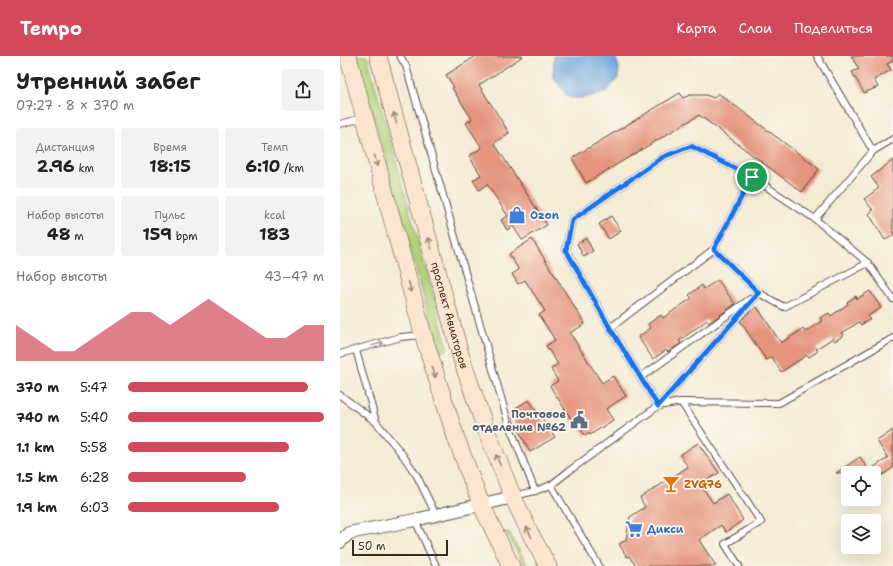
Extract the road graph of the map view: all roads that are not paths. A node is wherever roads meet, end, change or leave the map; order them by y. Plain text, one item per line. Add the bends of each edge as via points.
1 (348, 56) edge
2 (378, 56) edge
3 (400, 56) edge
4 (817, 56) edge
5 (364, 118) junction
6 (340, 124) edge
7 (893, 139) edge
8 (873, 151) junction
9 (752, 177) junction
10 (815, 219) junction
11 (714, 249) junction
12 (868, 263) junction
13 (759, 293) junction
14 (893, 299) edge
15 (610, 328) junction
16 (423, 334) junction
17 (893, 338) edge
18 (356, 350) junction
19 (340, 354) edge
20 (641, 377) junction
21 (340, 395) edge
22 (681, 402) junction
23 (658, 406) junction
24 (376, 422) junction
25 (551, 485) junction
26 (535, 491) junction
27 (513, 497) junction
28 (481, 504) junction
29 (436, 515) junction
30 (415, 520) junction
31 (340, 542) edge
32 (436, 566) edge
33 (511, 566) edge
34 (548, 566) edge
35 (599, 566) edge
36 (739, 566) edge

1 - 5 main road
27 -> 2 main road, проспект Авиаторов via 461,357
3 - 26 lane via 406,66 508,422
4 - 8 lane
5 - 6 lane
5 -> 16 main road
7 - 8 lane
8 - 10 lane
9 - 10 lane
9 - 11 lane
9 - 15 lane via 691,146 663,157 572,220 566,250
10 - 12 lane
11 - 13 lane
11 - 15 lane
12 - 13 lane via 784,307
12 - 14 lane
13 - 20 lane
13 - 23 lane
15 - 20 lane
18 -> 16 lane via 401,337
16 -> 28 main road via 456,438
17 - 22 lane via 779,403
18 - 19 lane
18 - 24 lane
20 - 23 lane
21 - 24 lane
22 - 23 lane
22 - 36 lane via 761,522 725,544
23 - 25 lane
24 - 29 lane via 418,476
25 - 26 lane
25 - 35 lane
26 - 27 lane
27 - 28 street
34 -> 27 main road, проспект Авиаторов
28 - 29 street
28 - 33 main road
29 - 30 street
30 - 31 street via 349,533
30 - 32 lane

